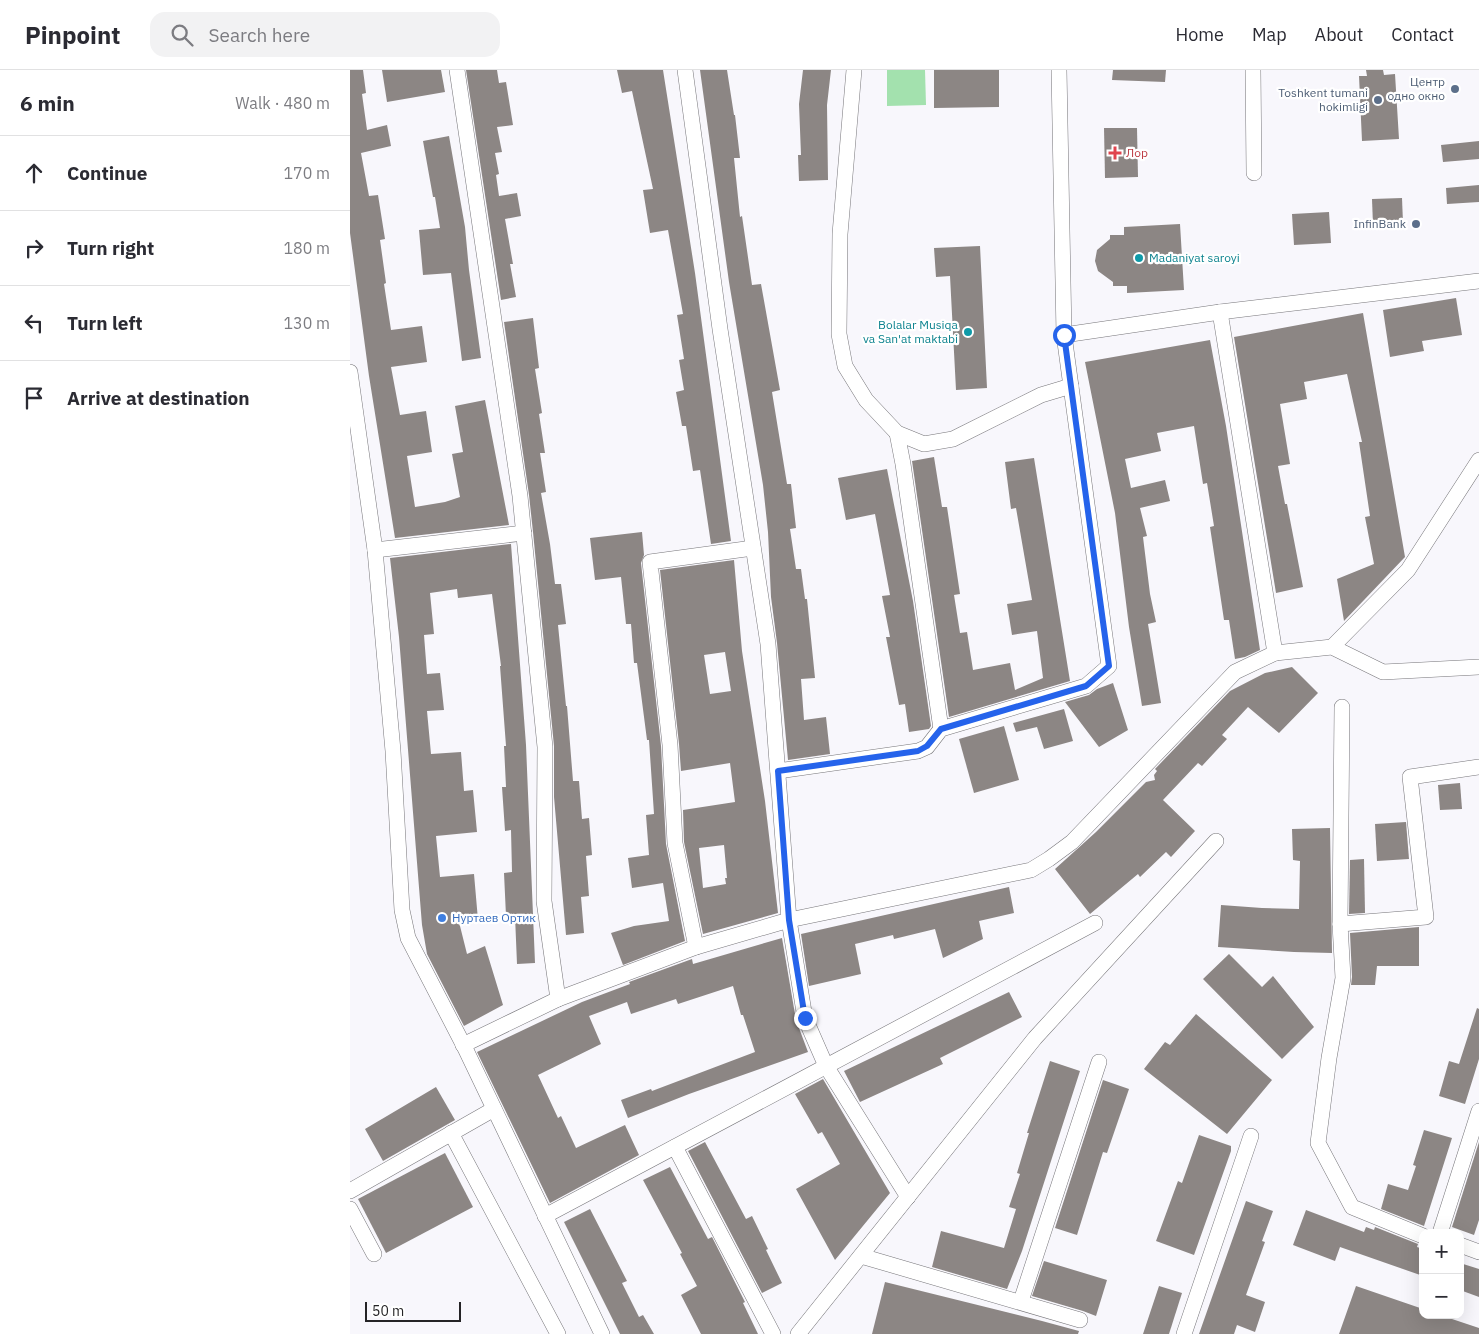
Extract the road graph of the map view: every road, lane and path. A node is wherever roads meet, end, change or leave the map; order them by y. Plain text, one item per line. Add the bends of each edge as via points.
1 (457, 70) edge
2 (685, 70) edge
3 (854, 70) edge
4 (1059, 70) edge
5 (1253, 70) edge
6 (1254, 173) dead end
7 (1479, 281) edge
8 (1220, 312) junction
9 (1064, 335) junction
10 (350, 372) edge
11 (1071, 386) junction
12 (897, 433) junction
13 (1479, 460) edge
14 (524, 532) junction
15 (754, 548) junction
16 (375, 550) junction
17 (1332, 647) junction
18 (1275, 653) junction
19 (1479, 666) edge
20 (1342, 706) dead end
21 (941, 729) junction
22 (1479, 766) edge
23 (778, 771) junction
24 (1216, 840) dead end
25 (789, 920) junction
26 (1095, 923) dead end
27 (1340, 924) junction
28 (696, 947) junction
29 (558, 999) junction
30 (463, 1045) junction
31 (1099, 1062) dead end
32 (826, 1066) junction
33 (494, 1109) junction
34 (1479, 1111) edge
35 (451, 1133) junction
36 (1251, 1136) dead end
37 (675, 1147) junction
38 (350, 1191) edge
39 (908, 1196) junction
40 (350, 1209) edge
41 (545, 1216) junction
42 (1441, 1229) edge
43 (1419, 1234) edge
44 (1464, 1246) edge
45 (1479, 1252) edge
46 (374, 1254) dead end
47 (861, 1256) junction
48 (1021, 1301) junction
49 (1080, 1320) dead end
50 (558, 1334) edge
51 (602, 1334) edge
52 (773, 1334) edge
53 (798, 1334) edge
54 (1184, 1334) edge

1 - 14 street
2 - 15 street
3 - 12 street via 840,234 839,334 845,366 866,400
4 - 9 street
5 - 6 street
7 - 8 street
8 - 9 street
8 - 18 street
9 - 11 street
10 - 16 street
11 - 12 street via 1041,395 953,439 924,444
11 - 21 street via 1109,666 1086,686
12 - 21 street
13 - 17 street via 1408,570
14 - 16 street
14 - 29 street via 545,747 544,900
15 - 23 street via 768,644
15 - 28 street via 650,562 670,745 675,843
16 - 30 street via 393,752 402,910 408,938
17 - 18 street
17 - 19 street via 1383,672
18 - 25 street via 1235,672 1072,842 1031,870
20 - 27 street
21 - 23 street via 927,746 918,751
22 - 27 street via 1410,777 1426,917
23 - 25 street
24 - 39 street via 1035,1038
25 - 28 street
25 - 32 street via 805,1018
26 - 32 street
27 - 43 street via 1343,978 1318,1142 1352,1207
28 - 29 street
29 - 30 street
30 - 33 street
31 - 48 street
32 - 37 street
32 - 39 street
33 - 35 street
33 - 41 street
34 - 42 street
35 - 38 street
35 - 50 street
36 - 54 street
37 - 41 street
37 - 52 street
39 - 47 street
40 - 46 street
41 - 51 street
44 - 45 street
47 - 48 street
47 - 53 street
48 - 49 street

